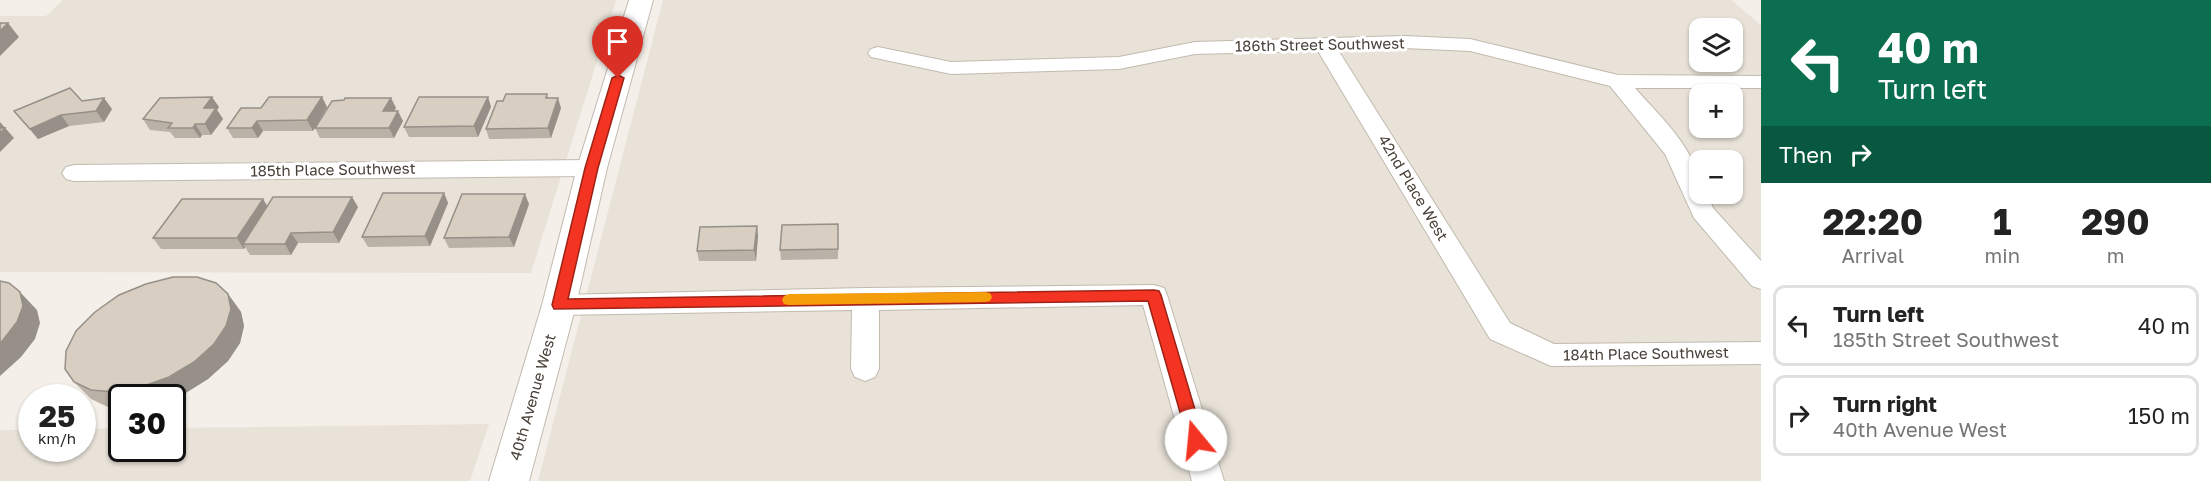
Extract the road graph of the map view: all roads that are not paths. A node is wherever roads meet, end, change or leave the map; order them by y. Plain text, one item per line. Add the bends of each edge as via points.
1 (641, 0) edge
2 (1325, 45) junction
3 (878, 53) dead end
4 (1618, 81) junction
5 (1761, 82) edge
6 (592, 168) junction
7 (74, 173) dead end
8 (1761, 279) edge
9 (866, 298) junction
10 (559, 305) junction
11 (1500, 331) joint
12 (1761, 353) edge
13 (865, 369) dead end
14 (509, 481) edge
15 (1208, 481) edge

1 - 6 street, 40th Avenue West
2 - 3 street, 186th Street Southwest via 1195,48 1119,63 951,68
2 - 4 street, 186th Street Southwest via 1470,45
2 - 11 street, 42nd Place West
4 - 5 street, 186th Street Southwest
4 - 8 street via 1676,151 1703,212
6 - 7 street, 185th Place Southwest
6 - 10 street, 40th Avenue West
9 - 10 street
9 - 13 street
9 - 15 street via 1154,295
10 - 14 street, 40th Avenue West
11 - 12 street, 184th Place Southwest via 1551,355

